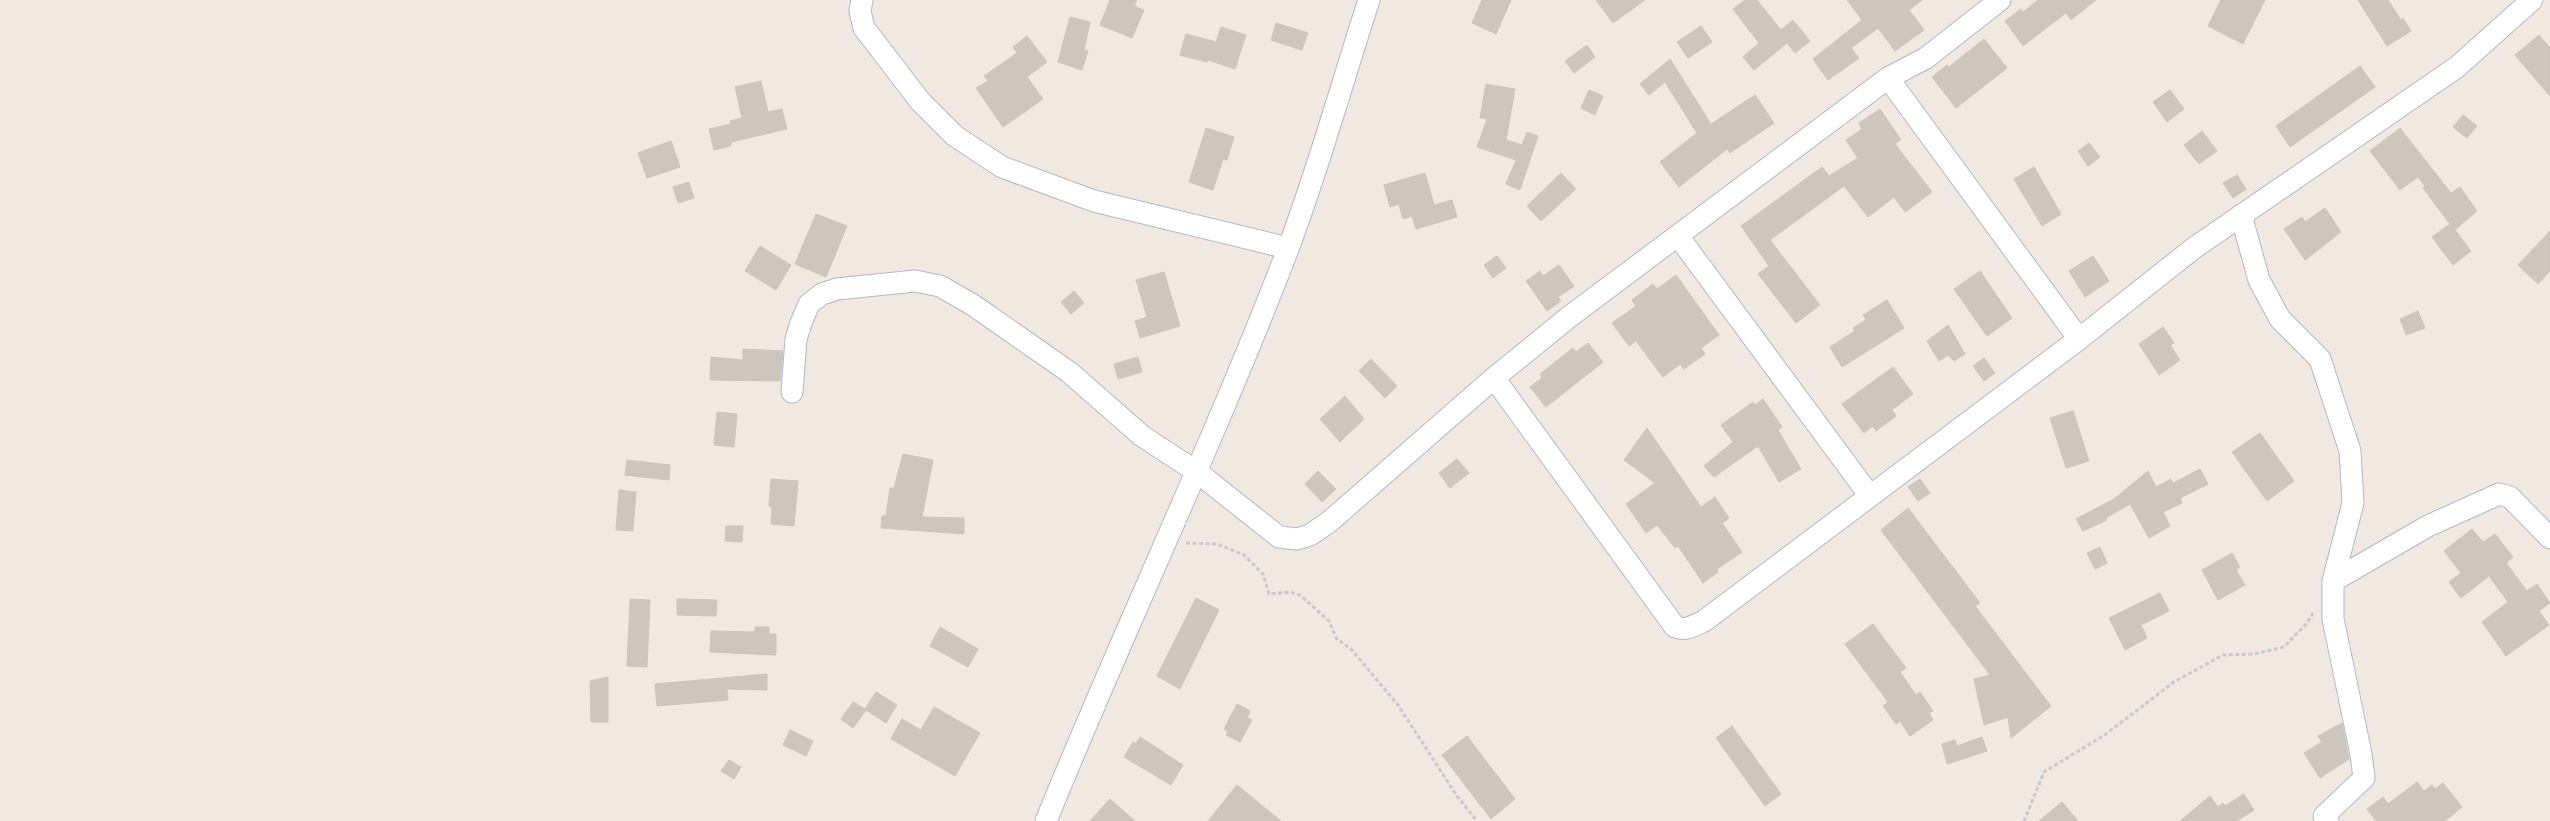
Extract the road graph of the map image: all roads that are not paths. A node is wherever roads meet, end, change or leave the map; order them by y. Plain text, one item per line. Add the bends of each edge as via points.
1 (862, 0) edge
2 (1369, 0) edge
3 (2000, 0) edge
4 (2532, 0) edge
5 (1888, 78) junction
6 (2241, 215) junction
7 (1678, 236) junction
8 (1288, 248) junction
9 (2079, 339) junction
10 (1494, 378) junction
11 (792, 392) dead end
12 (1197, 472) junction
13 (1870, 496) junction
14 (2550, 538) edge
15 (2333, 581) junction
16 (1046, 821) edge
17 (2328, 821) edge

1 - 8 street via 860,11 864,28 920,101 955,136 1002,167 1094,201
2 - 8 street
3 - 5 street via 1926,58
4 - 6 street via 2457,67
5 - 7 street
5 - 9 street
6 - 9 street
6 - 15 street via 2259,280 2280,318 2320,359 2350,451 2353,502
7 - 10 street via 1569,316
7 - 13 street
8 - 12 street
9 - 13 street
10 - 12 street via 1329,522 1305,537 1279,537
10 - 13 street via 1674,627 1682,630 1704,622
11 - 12 street via 796,339 809,304 822,294 837,290 915,281 927,283 940,286 989,316 1069,372 1142,436
12 - 16 street
14 - 15 street via 2510,497 2499,494 2428,526
15 - 17 street via 2333,620 2364,778 2324,816

